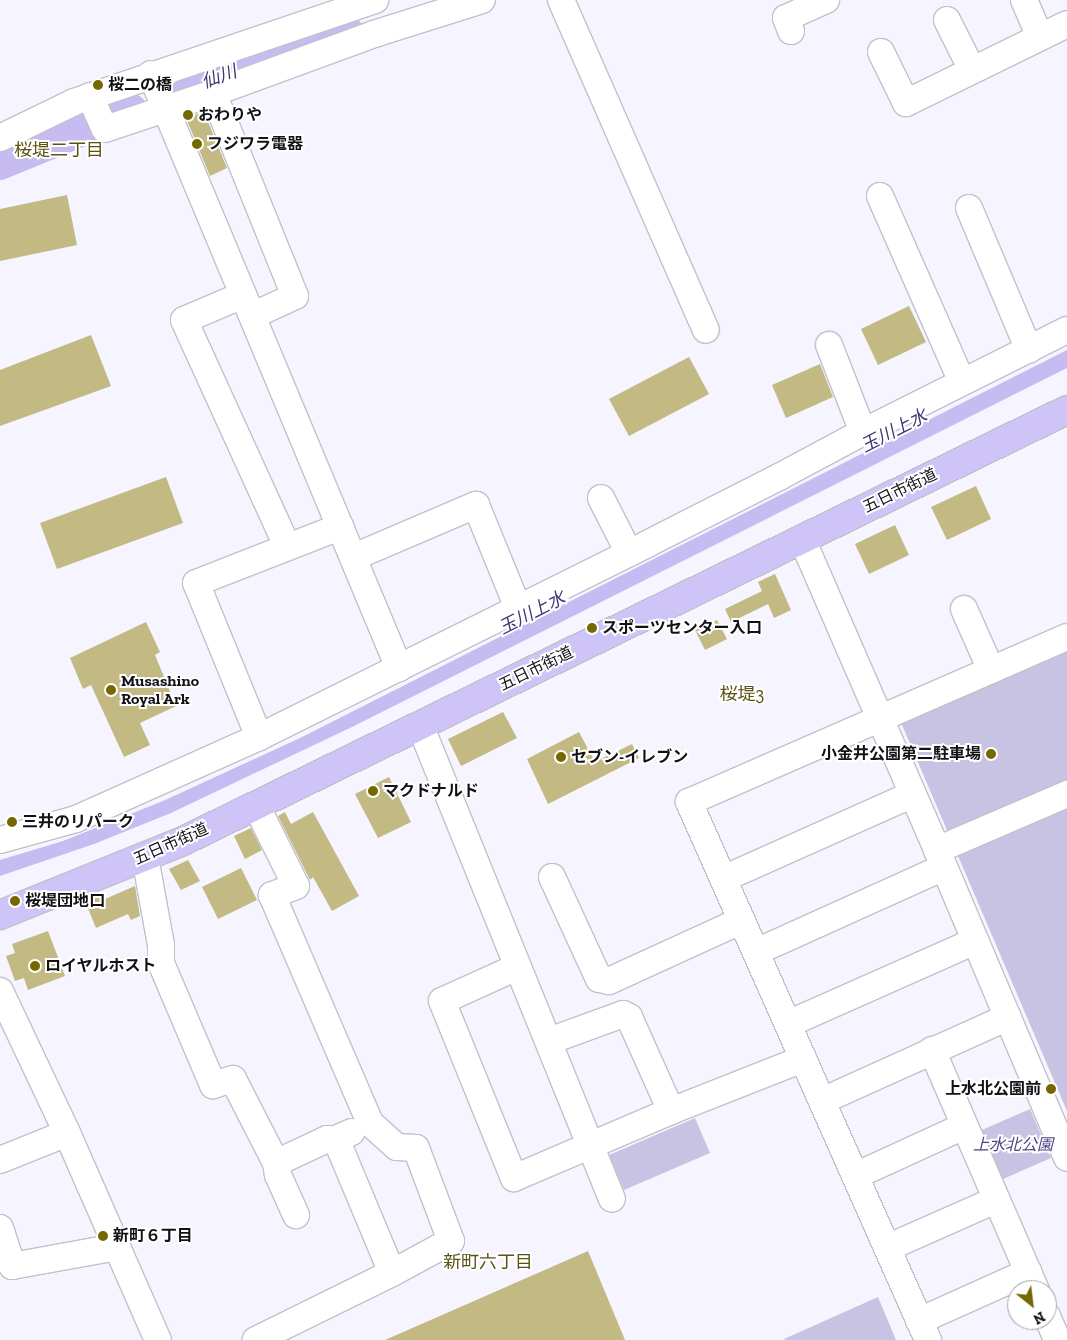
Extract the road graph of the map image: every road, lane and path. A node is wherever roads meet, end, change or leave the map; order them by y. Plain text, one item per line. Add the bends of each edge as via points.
1 (375, 0) edge
2 (482, 0) edge
3 (561, 0) edge
4 (1024, 0) edge
5 (813, 3) edge
6 (948, 20) dead end
7 (1067, 24) edge
8 (792, 31) dead end
9 (1040, 37) junction
10 (881, 52) dead end
11 (972, 70) junction
12 (152, 74) junction
13 (213, 93) junction
14 (90, 96) junction
15 (165, 110) junction
16 (0, 138) edge
17 (880, 196) dead end
18 (968, 208) dead end
19 (248, 306) junction
20 (706, 330) dead end
21 (1067, 330) edge
22 (828, 345) dead end
23 (1029, 350) junction
24 (962, 382) junction
25 (1067, 410) edge
26 (863, 432) junction
27 (601, 498) dead end
28 (340, 527) junction
29 (802, 539) junction
30 (287, 546) junction
31 (629, 553) junction
32 (354, 558) junction
33 (518, 608) junction
34 (964, 609) dead end
35 (1067, 638) edge
36 (399, 668) junction
37 (991, 670) junction
38 (880, 718) junction
39 (420, 725) junction
40 (259, 737) junction
41 (913, 794) junction
42 (1067, 794) edge
43 (256, 805) junction
44 (0, 840) edge
45 (145, 857) junction
46 (941, 859) junction
47 (552, 877) dead end
48 (723, 879) junction
49 (0, 915) edge
50 (742, 920) junction
51 (975, 941) junction
52 (756, 952) junction
53 (517, 967) junction
54 (0, 991) edge
55 (1008, 1017) junction
56 (788, 1024) junction
57 (549, 1041) junction
58 (932, 1050) junction
59 (803, 1059) junction
60 (822, 1101) junction
61 (671, 1111) junction
62 (370, 1124) junction
63 (964, 1126) junction
64 (67, 1133) junction
65 (336, 1139) junction
66 (591, 1145) junction
67 (1067, 1158) edge
68 (0, 1160) edge
69 (276, 1163) junction
70 (855, 1176) junction
71 (612, 1199) dead end
72 (996, 1200) junction
73 (296, 1215) dead end
74 (0, 1228) edge
75 (117, 1247) junction
76 (887, 1248) junction
77 (392, 1273) junction
78 (1032, 1280) edge
79 (1007, 1292) edge
80 (923, 1331) edge
81 (158, 1340) edge
82 (256, 1340) edge

1 - 12 street
2 - 13 street via 374,34
3 - 20 street
4 - 9 street
5 - 8 street via 786,18
6 - 11 street
7 - 9 street
9 - 11 street
10 - 11 street via 906,103
12 - 14 street
12 - 15 street
13 - 15 street
13 - 19 street via 295,296
14 - 15 street via 105,129
14 - 16 street
15 - 19 street
17 - 24 street
18 - 23 street
19 - 28 street
19 - 30 street via 184,320
21 - 23 street
22 - 26 street
23 - 24 street
24 - 26 street
25 - 29 main road, 五日市街道
26 - 31 street
27 - 31 street
28 - 30 street
28 - 32 street
29 - 38 street
29 - 39 main road, 五日市街道
30 - 40 street via 196,583
31 - 33 street
32 - 33 street via 476,505
32 - 36 street
33 - 36 street
34 - 37 street
35 - 37 street
36 - 40 street
37 - 38 street
38 - 41 street
38 - 48 street via 689,802
39 - 43 main road, 五日市街道
39 - 53 street
40 - 44 street via 76,819
41 - 46 street
41 - 48 street
42 - 46 street
43 - 45 main road, 五日市街道
43 - 62 street via 296,886 272,895
45 - 49 main road, 五日市街道
45 - 69 street via 161,945 161,963 213,1085 233,1079
46 - 51 street
46 - 52 street
47 - 50 street via 599,978 608,981
48 - 50 street
50 - 52 street
51 - 55 street
51 - 56 street
52 - 56 street
53 - 57 street
53 - 66 street via 442,1001 514,1178
54 - 64 street
55 - 58 street
55 - 67 street
56 - 59 street
57 - 61 street via 623,1014 630,1017
57 - 66 street
58 - 60 street
58 - 63 street
59 - 60 street
59 - 61 street
60 - 70 street
61 - 66 street
62 - 65 street
62 - 77 street via 398,1147 416,1148 451,1241
63 - 70 street
63 - 72 street
64 - 68 street
64 - 75 street
65 - 69 street via 327,1139
65 - 77 street
66 - 71 street
69 - 73 street
70 - 76 street
72 - 76 street
72 - 78 street
74 - 75 street via 12,1266
75 - 81 street
76 - 80 street
77 - 82 street
79 - 80 street

